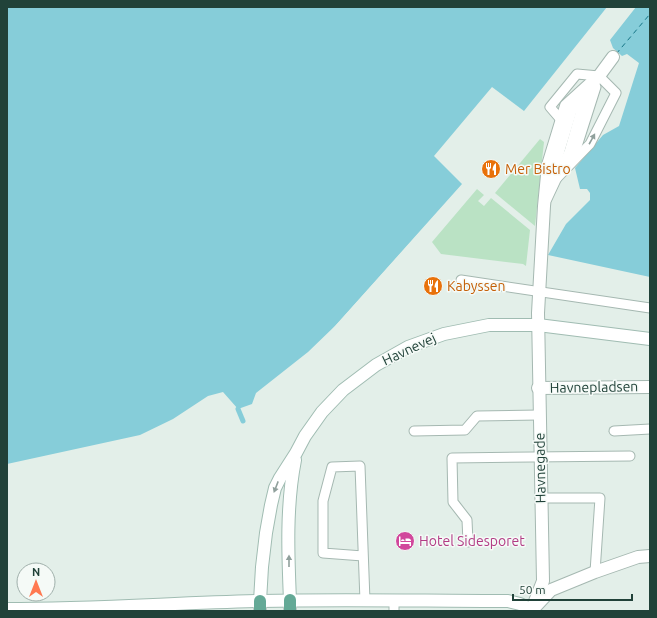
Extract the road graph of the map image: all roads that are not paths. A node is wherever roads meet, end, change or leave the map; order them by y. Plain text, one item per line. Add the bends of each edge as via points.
1 (613, 57) dead end
2 (599, 76) junction
3 (562, 121) junction
4 (572, 162) junction
5 (555, 181) junction
6 (544, 206) junction
7 (461, 280) dead end
8 (538, 291) junction
9 (650, 308) edge
10 (538, 325) junction
11 (650, 339) edge
12 (650, 387) edge
13 (538, 388) junction
14 (539, 415) junction
15 (650, 429) edge
16 (414, 431) dead end
17 (614, 431) dead end
18 (296, 453) junction
19 (540, 456) junction
20 (630, 456) dead end
21 (541, 498) junction
22 (468, 542) dead end
23 (363, 556) junction
24 (650, 556) edge
25 (595, 572) junction
26 (365, 601) junction
27 (260, 606) edge
28 (290, 606) edge
29 (394, 606) edge
30 (7, 609) edge
31 (533, 610) edge

1 - 2 street
2 - 3 street via 566,106
2 - 3 lane via 577,74 550,107
2 - 4 lane
4 -> 2 lane via 590,144 616,93
2 - 5 lane via 589,93 572,111 555,167
3 - 6 street via 548,165
4 - 5 lane
5 - 6 lane
6 - 8 street
7 - 8 lane
8 - 9 lane
8 - 10 street
10 - 11 street, Havnevej
10 - 13 street, Havnegade
10 - 18 street, Havnevej via 488,325 444,334 408,347 376,365 343,390 315,420
12 - 13 street, Havnepladsen
13 - 14 street, Havnegade
14 - 16 lane via 477,416 465,430
14 - 19 street, Havnegade
15 - 17 lane
18 -> 27 street, Havnevej via 275,488 262,560
28 -> 18 street, Havnevej via 288,507
19 - 20 lane
19 - 21 street, Havnegade
19 - 22 lane via 452,458 453,502 467,520
21 - 25 lane via 600,498
21 - 31 street, Havnegade via 543,581
23 - 23 lane via 360,466 332,467 323,501 323,552
23 - 26 lane
24 - 25 street via 638,557
25 - 31 street via 551,590
26 - 28 street
26 - 29 street
27 - 28 street
27 - 30 street via 162,604 75,609
29 - 31 street via 508,601

